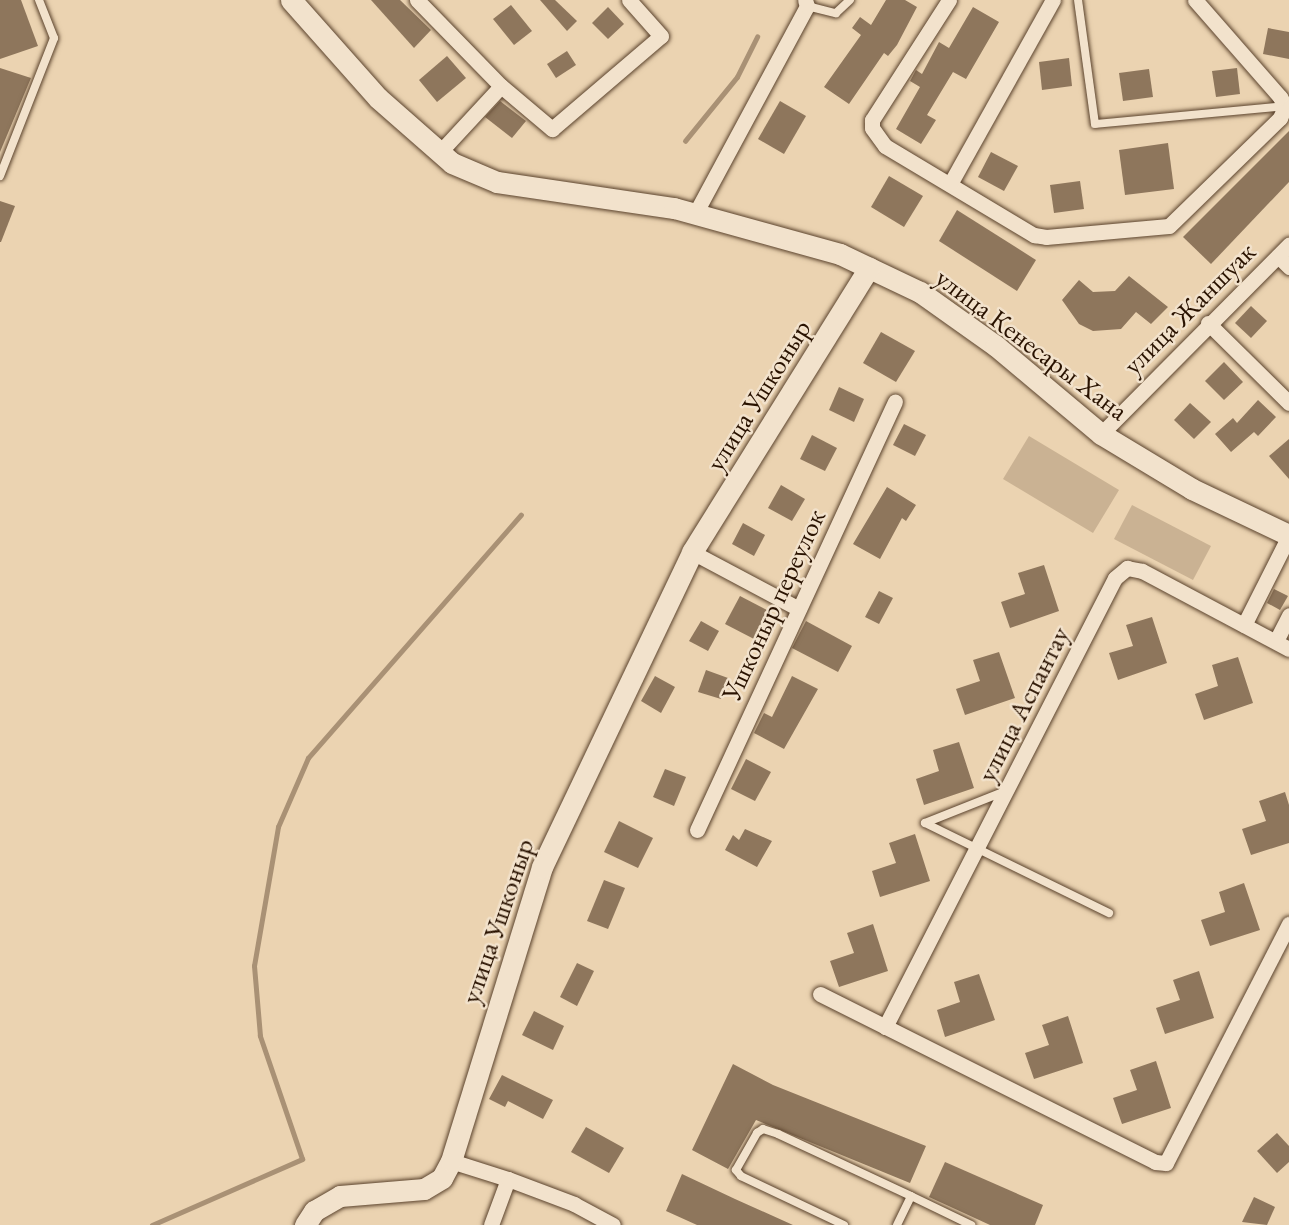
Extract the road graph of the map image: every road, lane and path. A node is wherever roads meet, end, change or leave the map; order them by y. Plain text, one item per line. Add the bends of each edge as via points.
1 (39, 0) edge
2 (291, 0) edge
3 (417, 0) edge
4 (629, 0) edge
5 (850, 0) edge
6 (950, 0) edge
7 (1053, 0) edge
8 (1078, 0) edge
9 (1195, 0) edge
10 (806, 3) edge
11 (501, 86) junction
12 (1285, 106) junction
13 (439, 153) junction
14 (0, 176) edge
15 (950, 184) junction
16 (696, 213) junction
17 (1285, 256) edge
18 (869, 268) junction
19 (1208, 323) junction
20 (895, 402) dead end
21 (1289, 403) edge
22 (1101, 434) junction
23 (1289, 536) edge
24 (692, 552) junction
25 (799, 609) junction
26 (1289, 615) edge
27 (1244, 625) junction
28 (1282, 645) edge
29 (1007, 791) junction
30 (697, 830) dead end
31 (978, 848) junction
32 (1109, 913) dead end
33 (1289, 924) edge
34 (820, 994) dead end
35 (885, 1027) junction
36 (451, 1161) junction
37 (508, 1179) junction
38 (911, 1196) junction
39 (305, 1225) edge
40 (491, 1225) edge
41 (613, 1225) edge
42 (844, 1225) edge
43 (897, 1225) edge
44 (971, 1225) edge

1 - 14 lane via 54,38
2 - 13 street, улица Кенесары Хана via 378,98
3 - 11 street
4 - 11 street via 661,36 562,125 552,129 546,126
5 - 10 lane via 836,13
6 - 15 street via 872,120 872,128 879,141
7 - 15 street
8 - 12 lane via 1095,124
9 - 12 street
10 - 16 street
11 - 13 street
12 - 15 street via 1280,118 1169,226 1034,235
13 - 16 street, улица Кенесары Хана via 452,163 497,182
16 - 18 street, улица Кенесары Хана via 840,254
17 - 19 street, улица Жаншуак
18 - 22 street, улица Кенесары Хана via 920,292 987,339
18 - 24 street, улица Ушконыр
19 - 21 street
19 - 22 street, улица Жаншуак
20 - 25 street, Ушконыр переулок
22 - 23 street, улица Кенесары Хана via 1192,489
23 - 27 street
24 - 25 street
24 - 36 street, улица Ушконыр via 542,867
25 - 30 street, Ушконыр переулок
26 - 28 street
27 - 28 street, улица Аспантау
27 - 29 street, улица Аспантау via 1142,571 1127,568 1114,578
29 - 31 street, улица Аспантау
29 - 31 lane via 925,823
31 - 32 lane
31 - 35 street, улица Аспантау
33 - 35 street via 1166,1163 1155,1162
34 - 35 street
36 - 37 street
36 - 39 street, улица Ушконыр via 433,1187 340,1196 314,1211
37 - 40 street
37 - 41 street via 574,1204
38 - 42 lane via 778,1134 763,1129 757,1133 736,1170 741,1176
38 - 43 lane
38 - 44 lane

